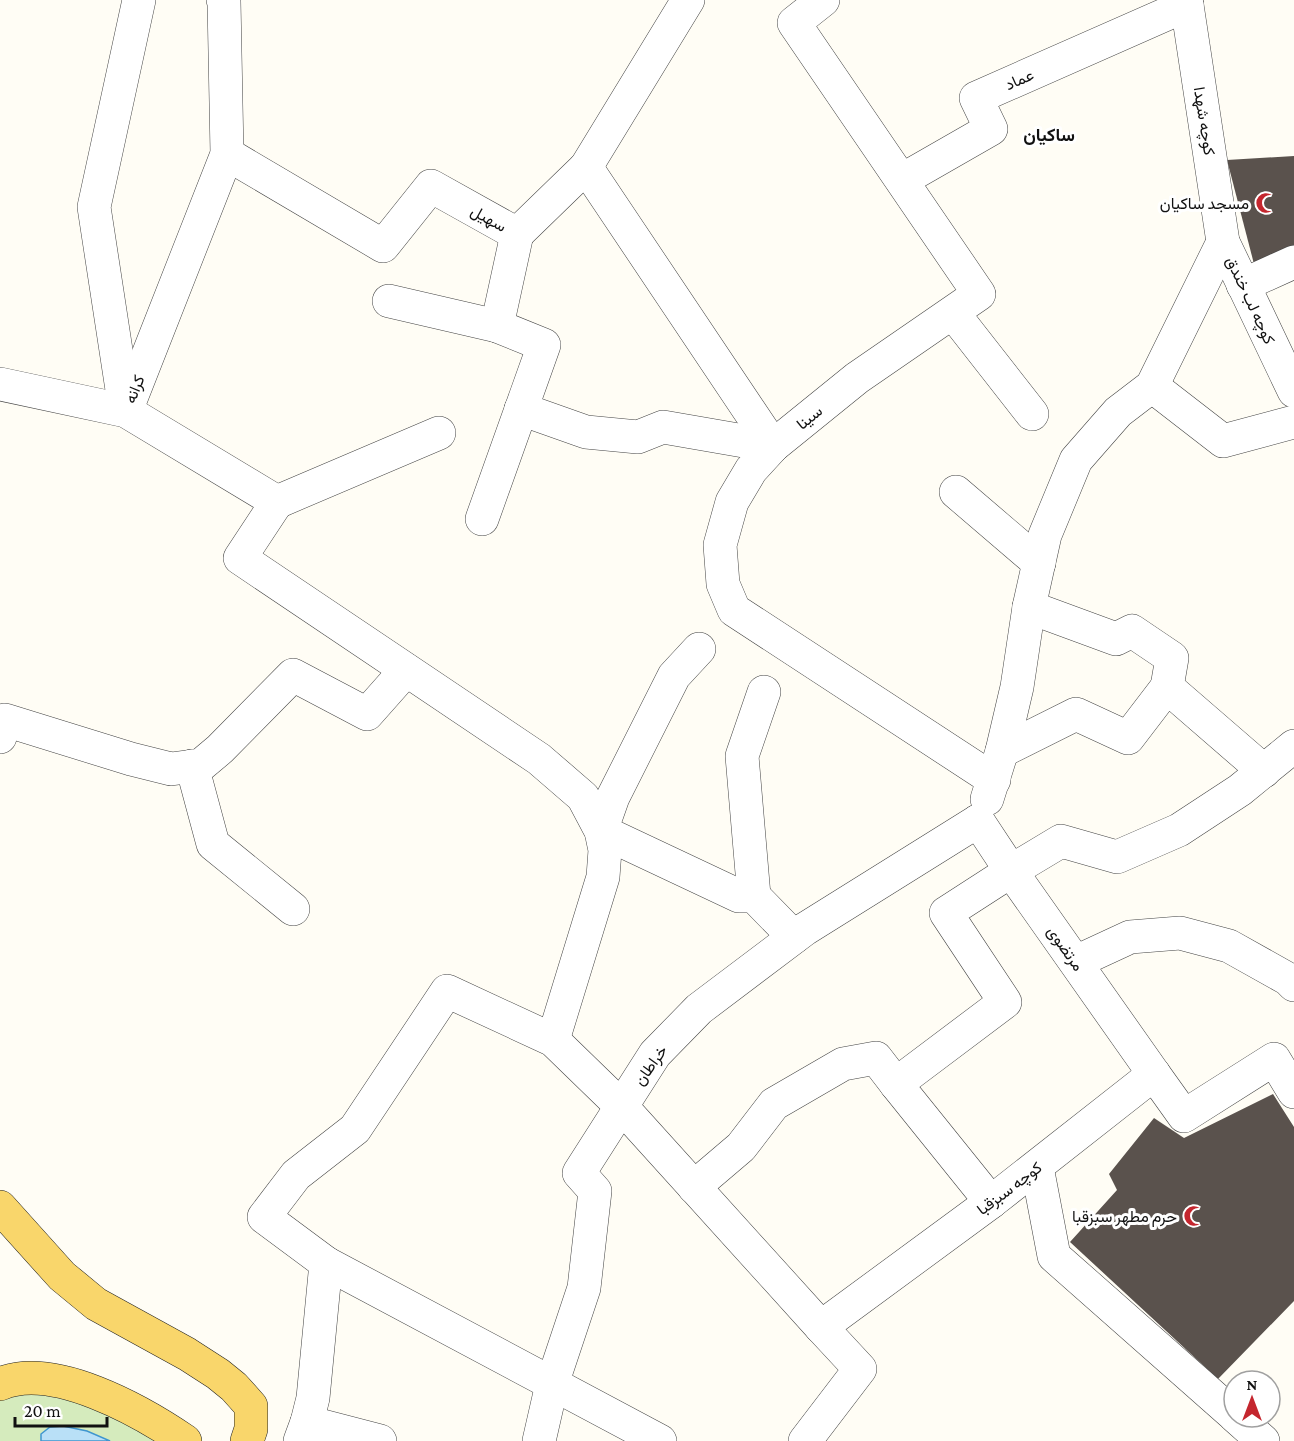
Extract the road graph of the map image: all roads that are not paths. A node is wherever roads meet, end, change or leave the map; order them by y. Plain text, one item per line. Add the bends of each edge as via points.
1 (139, 0) edge
2 (224, 0) edge
3 (688, 0) edge
4 (823, 0) edge
5 (1186, 3) edge
6 (227, 154) junction
7 (586, 167) junction
8 (902, 180) junction
9 (517, 234) junction
10 (1223, 242) junction
11 (1294, 262) edge
12 (1243, 285) junction
13 (389, 300) dead end
14 (952, 313) junction
15 (497, 326) junction
16 (0, 384) edge
17 (1152, 386) junction
18 (1294, 391) edge
19 (521, 409) junction
20 (126, 411) junction
21 (1032, 414) dead end
22 (1294, 422) edge
23 (438, 433) dead end
24 (773, 446) junction
25 (956, 492) dead end
26 (277, 502) junction
27 (482, 519) dead end
28 (1039, 562) junction
29 (1029, 608) junction
30 (699, 649) dead end
31 (406, 670) junction
32 (1167, 687) junction
33 (764, 692) dead end
34 (0, 737) edge
35 (1294, 746) edge
36 (192, 766) junction
37 (998, 766) junction
38 (1264, 771) junction
39 (978, 821) junction
40 (601, 831) junction
41 (1011, 871) junction
42 (754, 896) junction
43 (293, 909) dead end
44 (794, 937) junction
45 (1076, 962) junction
46 (1294, 985) edge
47 (553, 1040) junction
48 (1284, 1052) edge
49 (1154, 1074) junction
50 (896, 1084) junction
51 (1294, 1092) edge
52 (622, 1107) junction
53 (1037, 1167) junction
54 (694, 1187) junction
55 (991, 1202) junction
56 (0, 1207) edge
57 (326, 1263) junction
58 (821, 1327) junction
59 (5, 1378) edge
60 (552, 1384) junction
61 (1222, 1405) edge
62 (1250, 1429) edge
63 (303, 1431) edge
64 (184, 1441) edge
65 (247, 1441) edge
66 (380, 1441) edge
67 (539, 1441) edge
68 (660, 1441) edge
69 (805, 1441) edge
70 (1263, 1441) edge

1 - 20 street, کرانه via 94,207
2 - 6 street, کرانه
3 - 7 street, سهیل
4 - 8 street, سینا via 794,23
5 - 8 street, عماد via 976,98 991,129
5 - 10 street, کوچه شهدا
6 - 9 street, سهیل via 384,246 431,186
6 - 20 street, کرانه
7 - 9 street, سهیل
7 - 24 street
8 - 14 street, سینا via 979,294
9 - 15 street
10 - 12 street, کوچه لب خندق
10 - 17 street
11 - 12 street
12 - 18 street, کوچه لب خندق
13 - 15 street
14 - 21 street
14 - 24 street, سینا via 857,378
15 - 19 street via 544,345
16 - 20 street
17 - 22 street via 1222,441
17 - 28 street via 1119,412 1076,460 1045,535
19 - 24 street via 586,432 638,437 663,427
19 - 27 street
20 - 26 street
23 - 26 street
24 - 37 street, سینا via 751,470 732,502 720,545 723,585 734,609
25 - 28 street
26 - 31 street via 240,558
28 - 29 street
29 - 32 street via 1116,639 1132,632 1172,658
29 - 37 street via 1017,687
30 - 40 street via 674,676 613,797
31 - 36 street via 367,714 293,675 220,749 201,765
31 - 40 street via 539,759 583,797
32 - 37 street via 1128,738 1076,714
32 - 38 street
33 - 42 street via 742,756
34 - 36 street via 5,720 171,769
35 - 38 street
36 - 43 street via 213,844
37 - 39 street
38 - 41 street via 1179,830 1117,857 1061,841
39 - 41 street, مرتضوی
39 - 44 street, خراطان
40 - 42 street via 739,896
40 - 47 street via 603,877
41 - 45 street, مرتضوی
41 - 50 street via 946,913 1005,1002
42 - 44 street
44 - 52 street, خراطان via 699,1009 655,1054
45 - 46 street via 1130,937 1180,933 1228,946
45 - 49 street, مرتضوی
47 - 52 street
47 - 57 street via 447,991 355,1130 296,1175 264,1217
48 - 49 street via 1184,1116
48 - 51 street
49 - 53 street, کوچه سبزقبا
50 - 54 street via 876,1058 843,1064 774,1104 741,1147
50 - 55 street
52 - 54 street
52 - 60 street, خراطان via 579,1173 595,1191 584,1288
53 - 55 street, کوچه سبزقبا
53 - 61 street via 1054,1256
54 - 58 street
55 - 58 street, کوچه سبزقبا
56 - 65 main road via 62,1276 96,1304 187,1354 234,1387 251,1406
57 - 60 street
57 - 63 street via 313,1398
58 - 69 street via 860,1369
59 - 64 main road via 42,1379 87,1389 146,1416
60 - 67 street, خراطان
60 - 68 street
62 - 70 street
63 - 66 street

